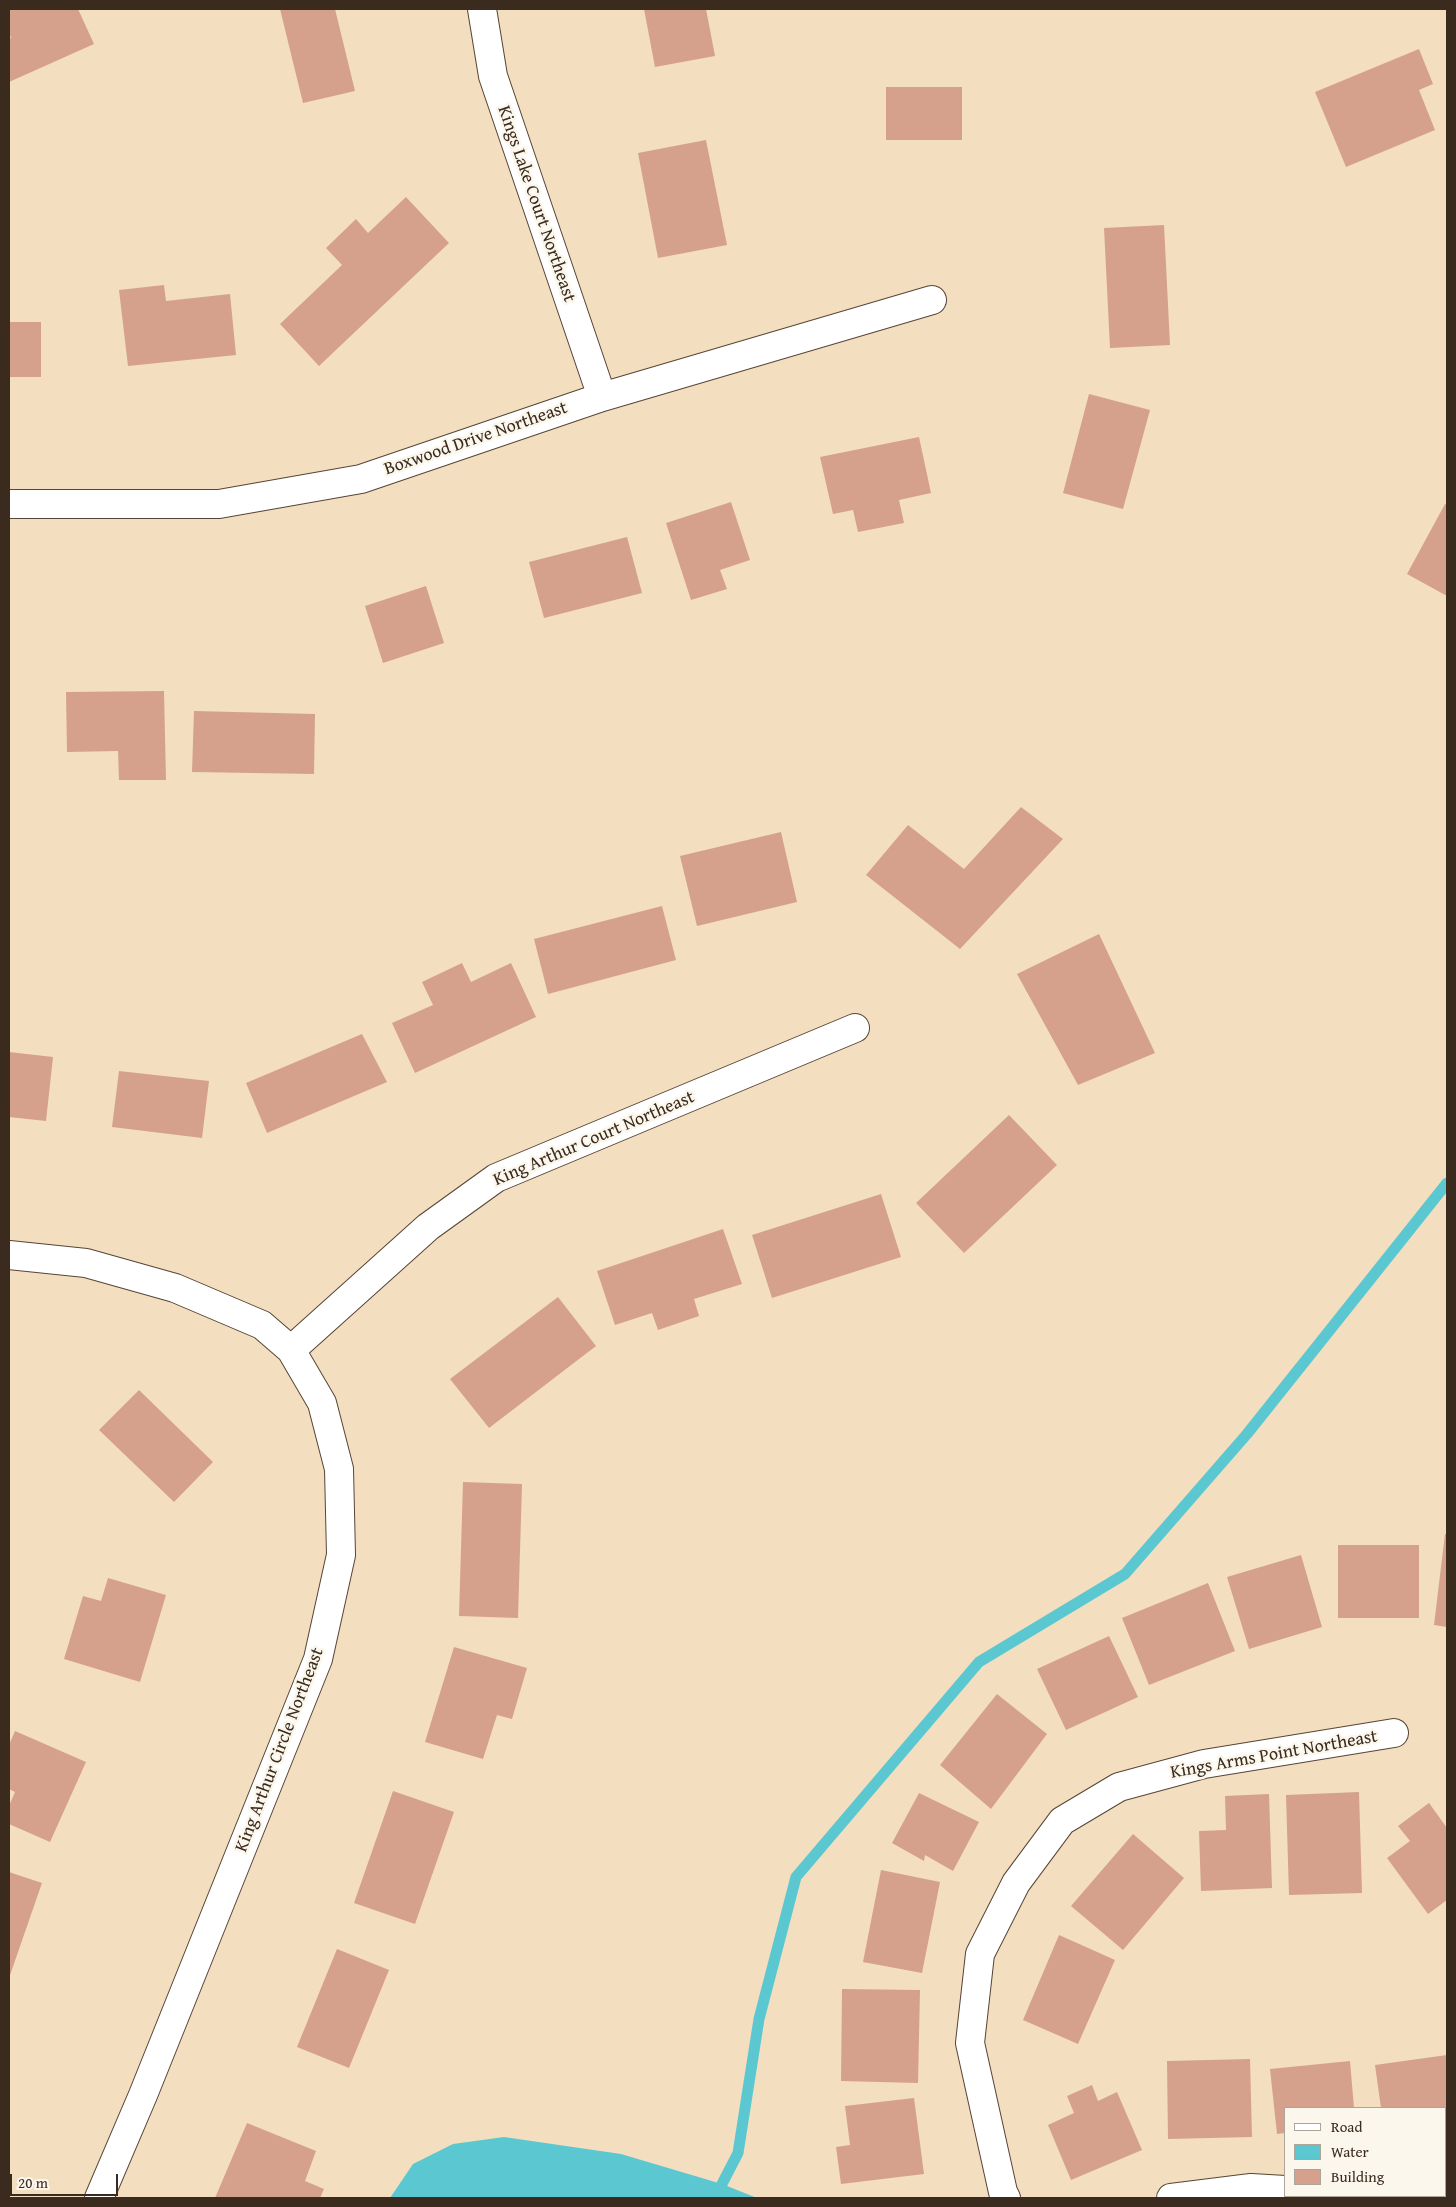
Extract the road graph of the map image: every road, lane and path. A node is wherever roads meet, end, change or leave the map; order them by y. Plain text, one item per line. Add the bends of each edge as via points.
1 (482, 9) edge
2 (932, 300) dead end
3 (602, 397) junction
4 (9, 504) edge
5 (855, 1028) dead end
6 (9, 1255) edge
7 (292, 1350) junction
8 (1394, 1733) dead end
9 (1284, 2190) edge
10 (99, 2198) edge
11 (1006, 2198) edge
12 (1171, 2198) edge

1 - 3 street, Kings Lake Court Northeast via 493,76
2 - 3 street, Boxwood Drive Northeast
3 - 4 street, Boxwood Drive Northeast via 361,479 219,504
5 - 7 street, King Arthur Court Northeast via 496,1178 428,1227
6 - 7 street, King Arthur Circle Northeast via 86,1263 175,1288 262,1325
7 - 10 street, King Arthur Circle Northeast via 322,1403 339,1469 341,1555 318,1659
8 - 11 street, Kings Arms Point Northeast via 1204,1764 1119,1787 1062,1820 1016,1883 980,1954 970,2042 1002,2192
9 - 12 street via 1251,2188

